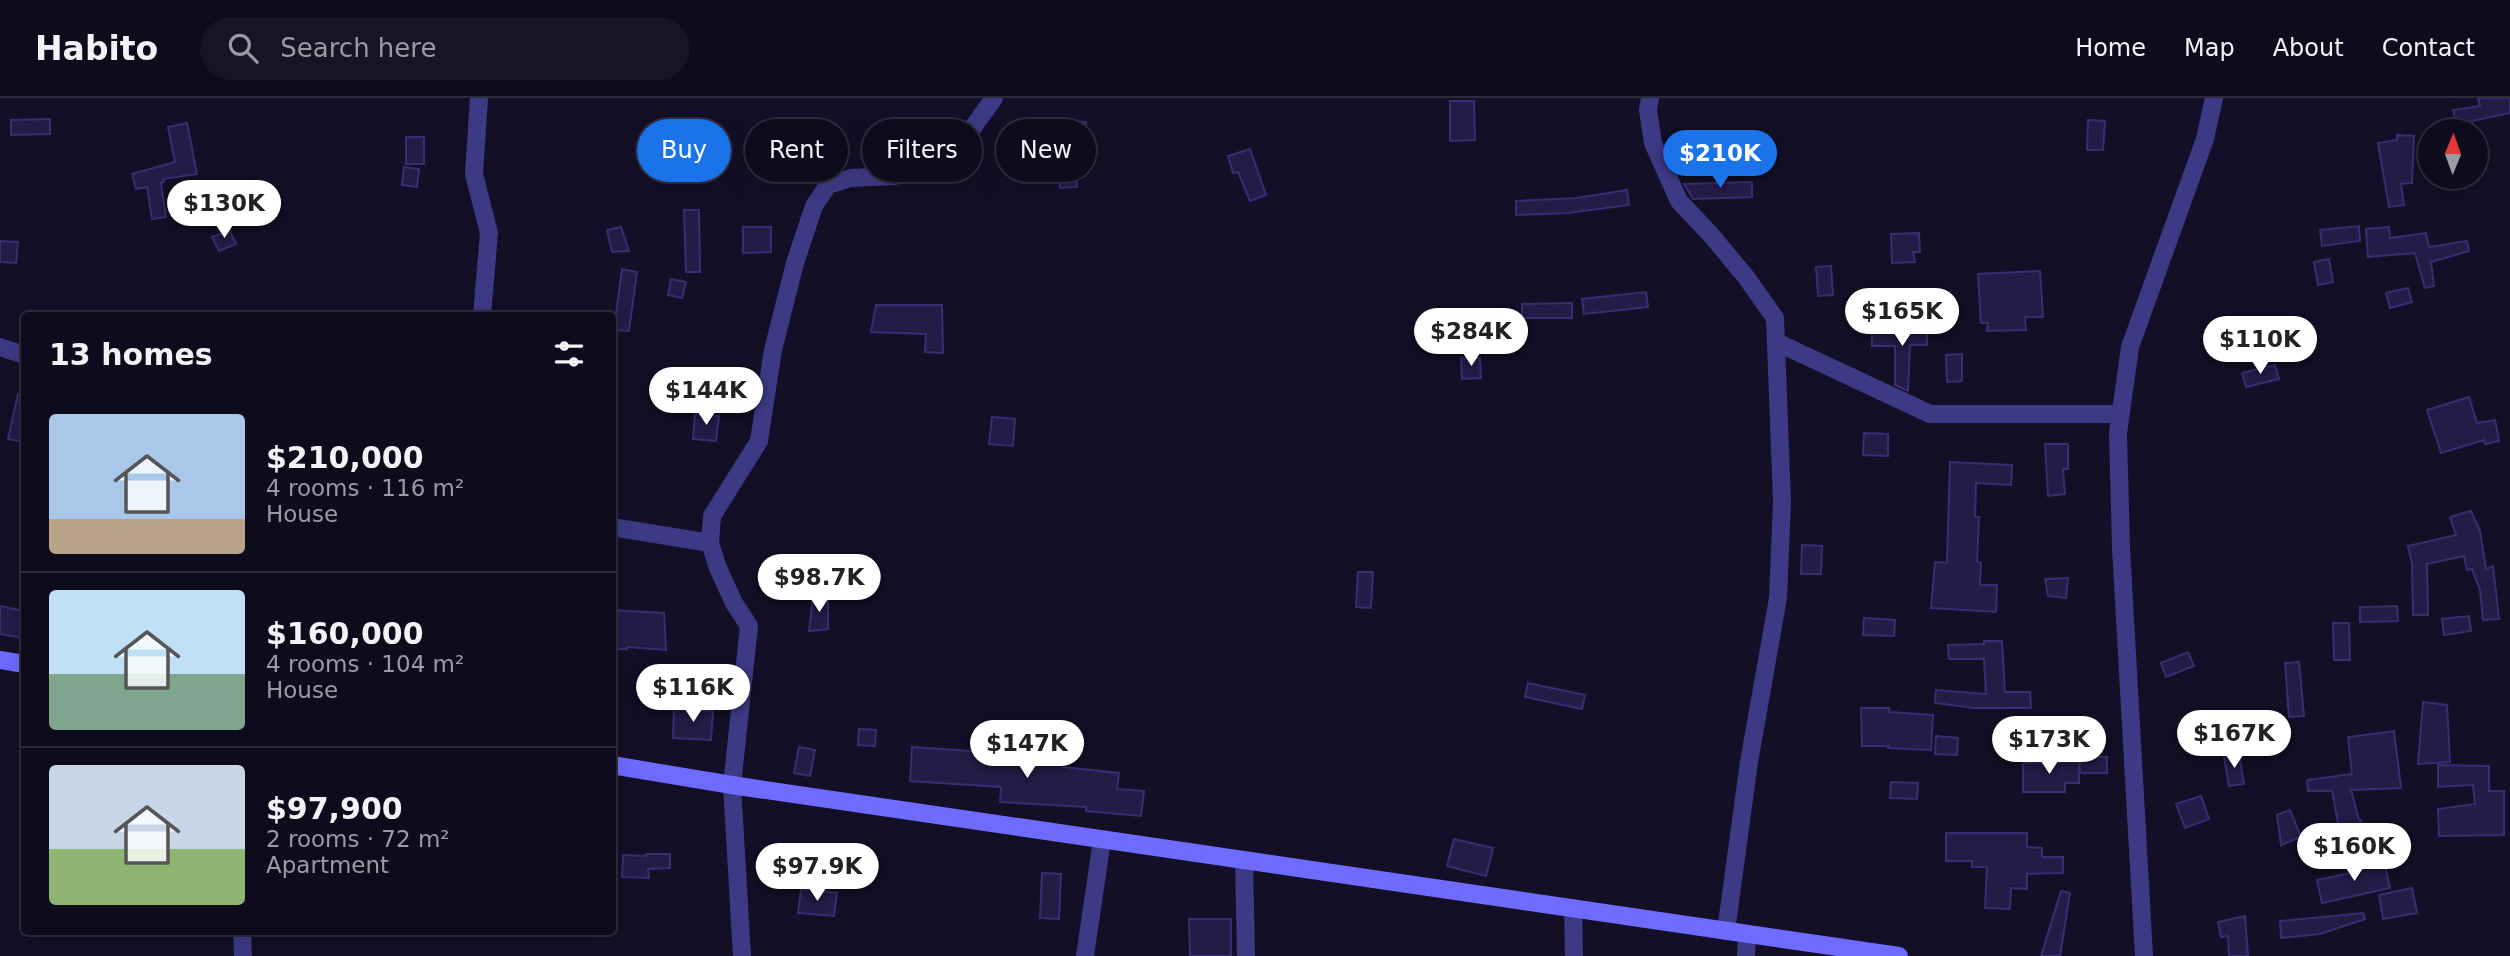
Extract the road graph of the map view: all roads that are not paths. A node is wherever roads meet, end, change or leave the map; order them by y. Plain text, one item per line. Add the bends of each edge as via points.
1 (479, 98) edge
2 (994, 98) edge
3 (1650, 98) edge
4 (2214, 98) edge
5 (482, 312) edge
6 (1776, 342) junction
7 (0, 347) edge
8 (21, 354) edge
9 (2121, 414) junction
10 (616, 528) edge
11 (710, 543) junction
12 (0, 660) edge
13 (21, 664) edge
14 (616, 766) edge
15 (732, 785) junction
16 (1102, 839) junction
17 (1244, 860) junction
18 (1573, 908) junction
19 (1726, 931) junction
20 (1746, 934) junction
21 (242, 935) edge
22 (243, 956) edge
23 (742, 956) edge
24 (1085, 956) edge
25 (1246, 956) edge
26 (1574, 956) edge
27 (1746, 956) edge
28 (1899, 956) edge
29 (2144, 956) edge

1 - 5 street via 474,174 489,233
2 - 11 street via 969,133 921,170 851,178 828,186 814,206 773,350 759,441 712,516
3 - 6 street via 1653,143 1679,201 1746,276 1775,318
4 - 9 street via 2205,139 2130,347
6 - 9 street via 1930,414
6 - 19 street via 1782,502 1778,598
7 - 8 street
9 - 29 street via 2122,548
10 - 11 street
11 - 15 street via 748,625
12 - 13 street
14 - 15 street
15 - 16 street
15 - 23 street
16 - 17 street
16 - 24 street
17 - 18 street
17 - 25 street
18 - 19 street
18 - 26 street
19 - 20 street
20 - 27 street
20 - 28 street
21 - 22 street

